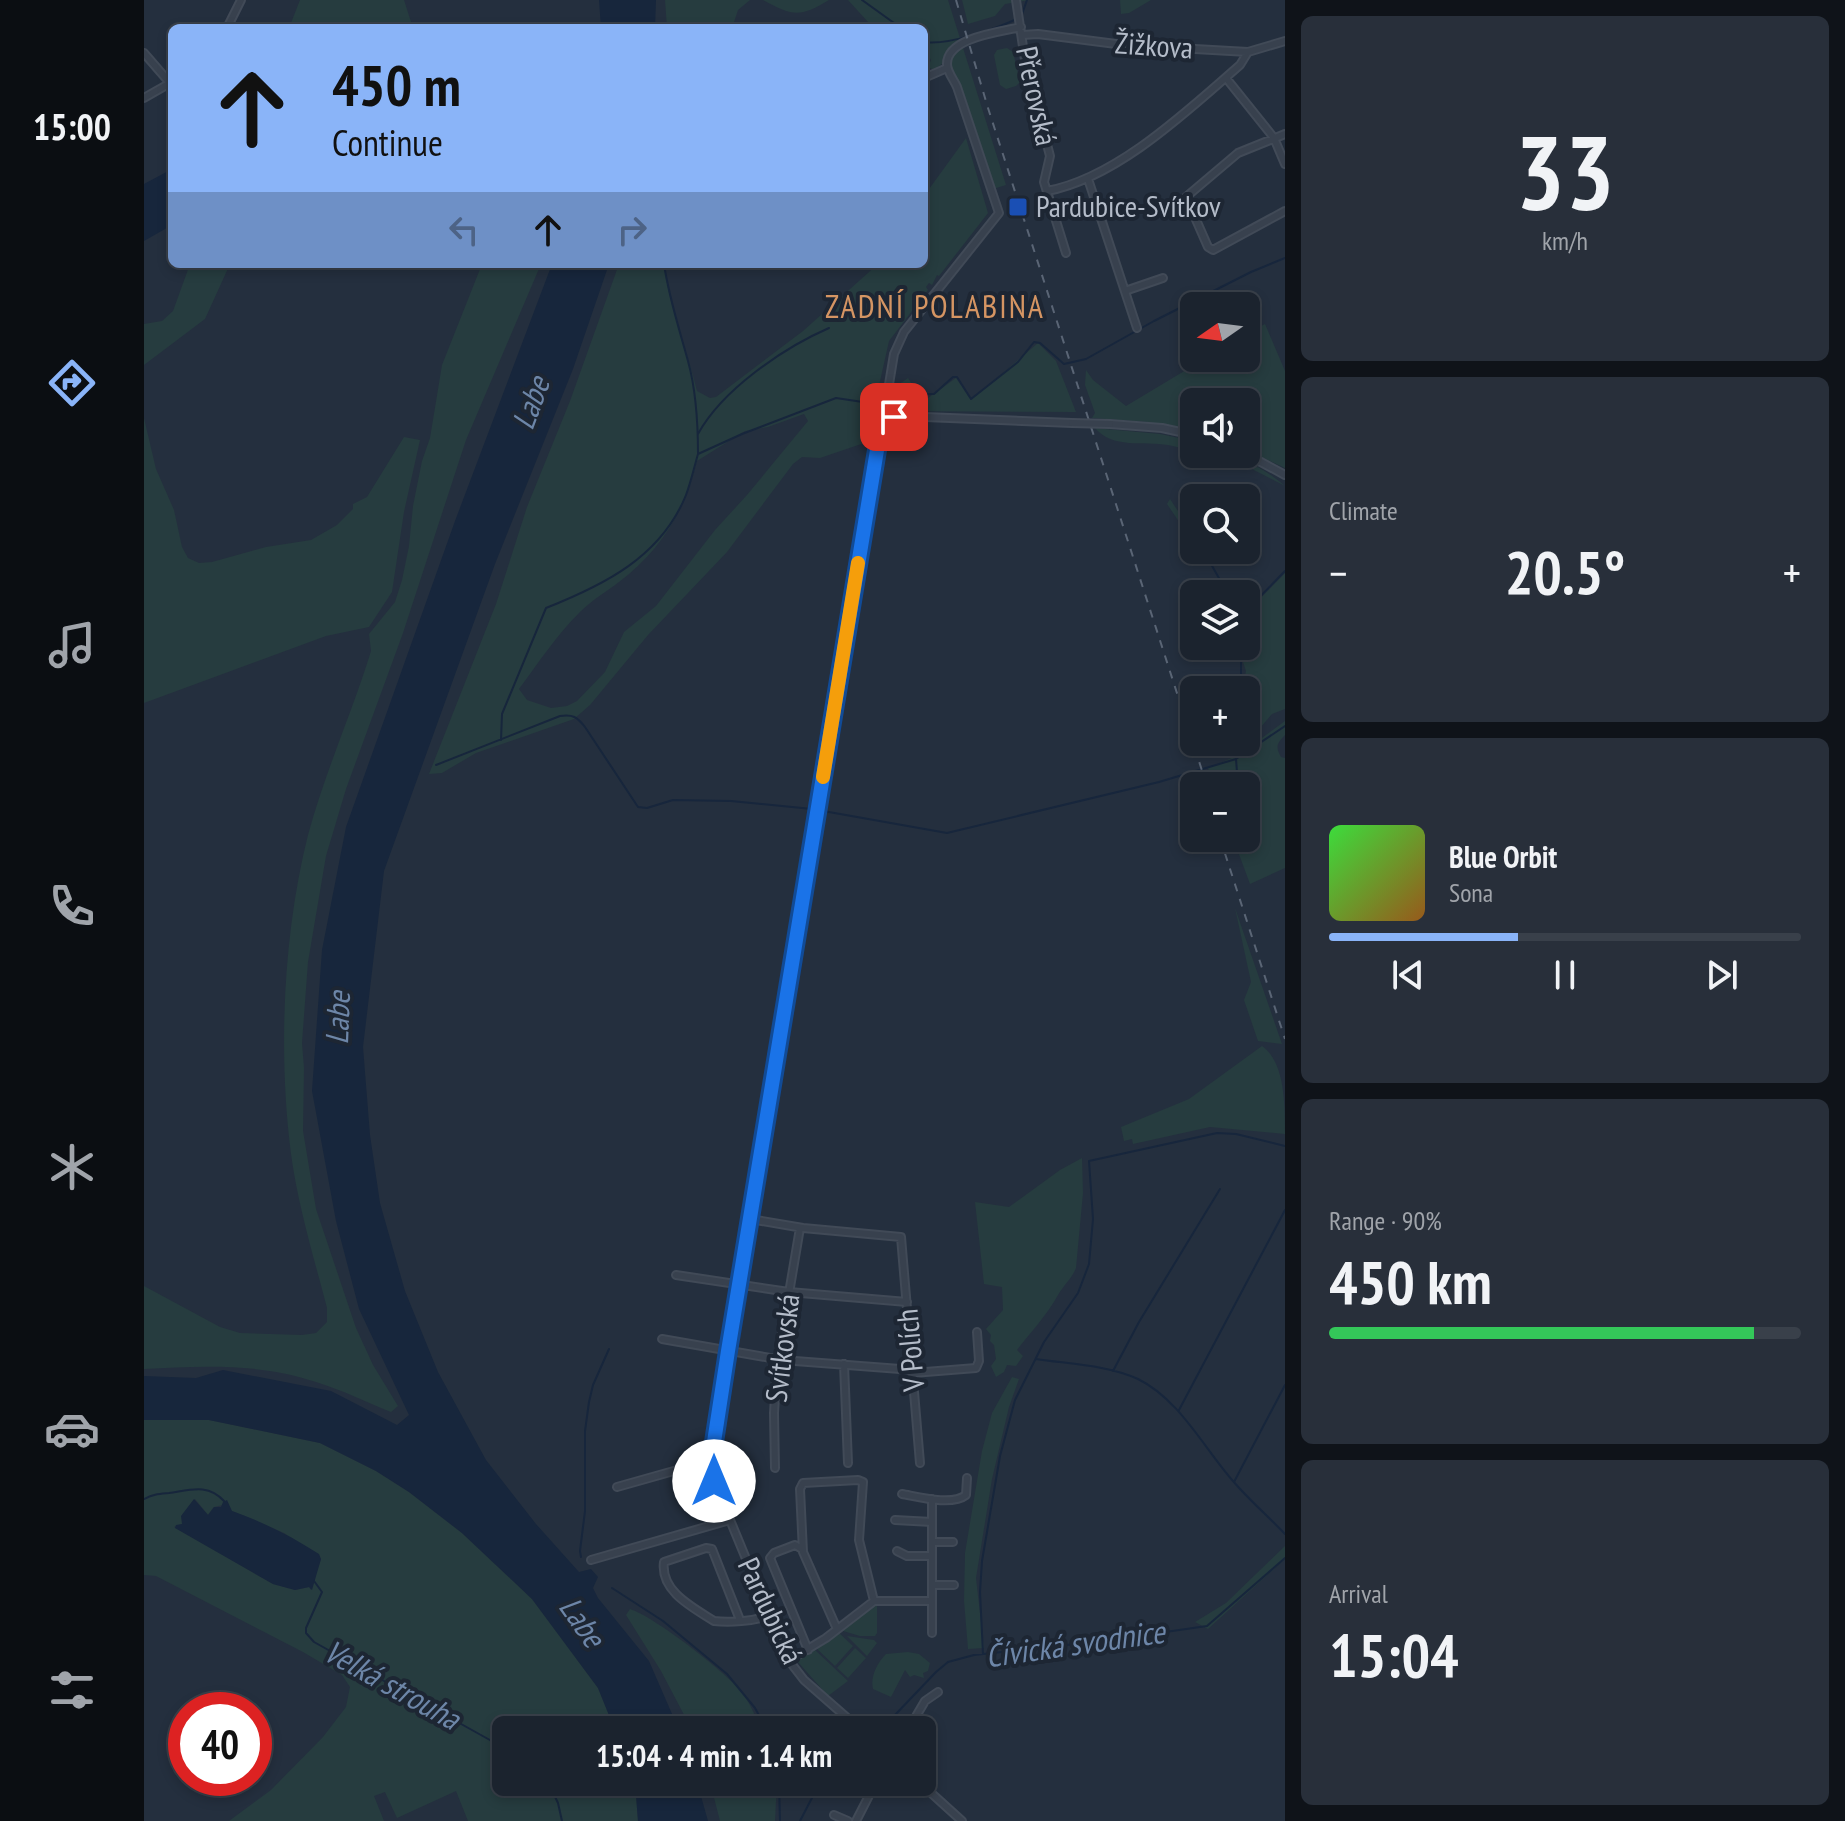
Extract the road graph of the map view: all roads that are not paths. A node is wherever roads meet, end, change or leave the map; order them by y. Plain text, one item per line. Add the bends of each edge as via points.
1 (241, 0) edge
2 (1016, 0) edge
3 (229, 24) edge
4 (1020, 24) junction
5 (1285, 41) edge
6 (1248, 52) junction
7 (144, 53) edge
8 (947, 68) junction
9 (928, 76) edge
10 (1226, 78) junction
11 (168, 80) edge
12 (168, 85) edge
13 (144, 98) edge
14 (1285, 134) edge
15 (1274, 138) junction
16 (1285, 164) edge
17 (1088, 179) junction
18 (1046, 188) junction
19 (1035, 189) dead end
20 (1285, 211) edge
21 (1066, 253) dead end
22 (1163, 278) dead end
23 (1125, 291) junction
24 (1137, 328) dead end
25 (883, 424) junction
26 (1180, 432) edge
27 (1260, 462) edge
28 (1285, 475) edge
29 (750, 1219) junction
30 (800, 1228) junction
31 (676, 1275) dead end
32 (740, 1285) junction
33 (789, 1292) junction
34 (907, 1302) junction
35 (977, 1332) dead end
36 (662, 1339) dead end
37 (728, 1351) junction
38 (778, 1359) junction
39 (844, 1364) junction
40 (913, 1371) junction
41 (711, 1462) junction
42 (848, 1463) dead end
43 (920, 1463) dead end
44 (775, 1468) dead end
45 (967, 1478) dead end
46 (617, 1487) dead end
47 (902, 1494) dead end
48 (932, 1499) junction
49 (730, 1520) junction
50 (895, 1520) dead end
51 (932, 1522) junction
52 (932, 1542) junction
53 (953, 1542) dead end
54 (802, 1549) junction
55 (897, 1551) dead end
56 (932, 1556) junction
57 (591, 1560) dead end
58 (932, 1585) junction
59 (954, 1585) dead end
60 (874, 1601) junction
61 (932, 1601) junction
62 (769, 1616) junction
63 (740, 1620) junction
64 (837, 1629) junction
65 (932, 1633) dead end
66 (808, 1650) junction
67 (788, 1661) junction
68 (938, 1692) dead end
69 (845, 1716) edge
70 (916, 1716) edge
71 (869, 1796) edge
72 (934, 1796) edge
73 (953, 1813) junction
74 (834, 1815) dead end
75 (947, 1820) edge
76 (848, 1821) edge
77 (856, 1821) edge
78 (962, 1821) edge

1 - 3 street
2 - 4 street, Přerovská
4 - 6 street, Žižkova via 1038,34 1124,45
4 - 8 street, Žižkova via 959,44
4 - 18 street, Přerovská via 1050,156
5 - 6 street, Žižkova
6 - 10 street
7 - 11 street
8 - 9 street
8 - 25 street, Pardubická via 1002,210 899,340
10 - 15 street
10 - 17 street via 1150,140
12 - 13 street
14 - 15 street
15 - 16 street
15 - 20 street via 1238,153 1187,195 1187,202 1211,250
17 - 18 street
17 - 23 street
18 - 19 street
18 - 21 street
22 - 23 street
23 - 24 street
25 - 26 street, bridge via 900,416
25 - 29 street, Pardubická
27 - 28 street
29 - 30 street
29 - 32 street, Pardubická
30 - 33 street, Svítkovská
30 - 34 street, V Polích via 901,1237
31 - 32 street
32 - 33 street
32 - 37 street, Pardubická
33 - 34 street
33 - 38 street, Svítkovská
34 - 40 street, V Polích
35 - 40 street via 976,1368
36 - 37 street
37 - 38 street
37 - 41 street, Pardubická
38 - 39 street
38 - 44 street, Svítkovská
39 - 40 street
39 - 42 street
40 - 43 street, V Polích
41 - 46 street
41 - 49 street, Pardubická
45 - 48 street via 965,1498
47 - 48 street
48 - 51 street
49 - 57 street
49 - 62 street, Pardubická
50 - 51 street
51 - 52 street
52 - 53 street
52 - 56 street
54 - 60 street via 802,1483 862,1481 859,1540
54 - 64 street
54 - 66 street via 793,1545 770,1558
55 - 56 street
56 - 58 street
58 - 59 street
58 - 61 street
60 - 61 street
60 - 64 street
61 - 65 street
62 - 63 street
62 - 67 street, Pardubická
63 - 63 street via 715,1621 675,1595 664,1562 711,1549
64 - 66 street
66 - 67 street
67 - 69 street, Pardubická
68 - 70 street
71 - 77 street
72 - 73 street
73 - 75 street
73 - 78 street
74 - 76 street

